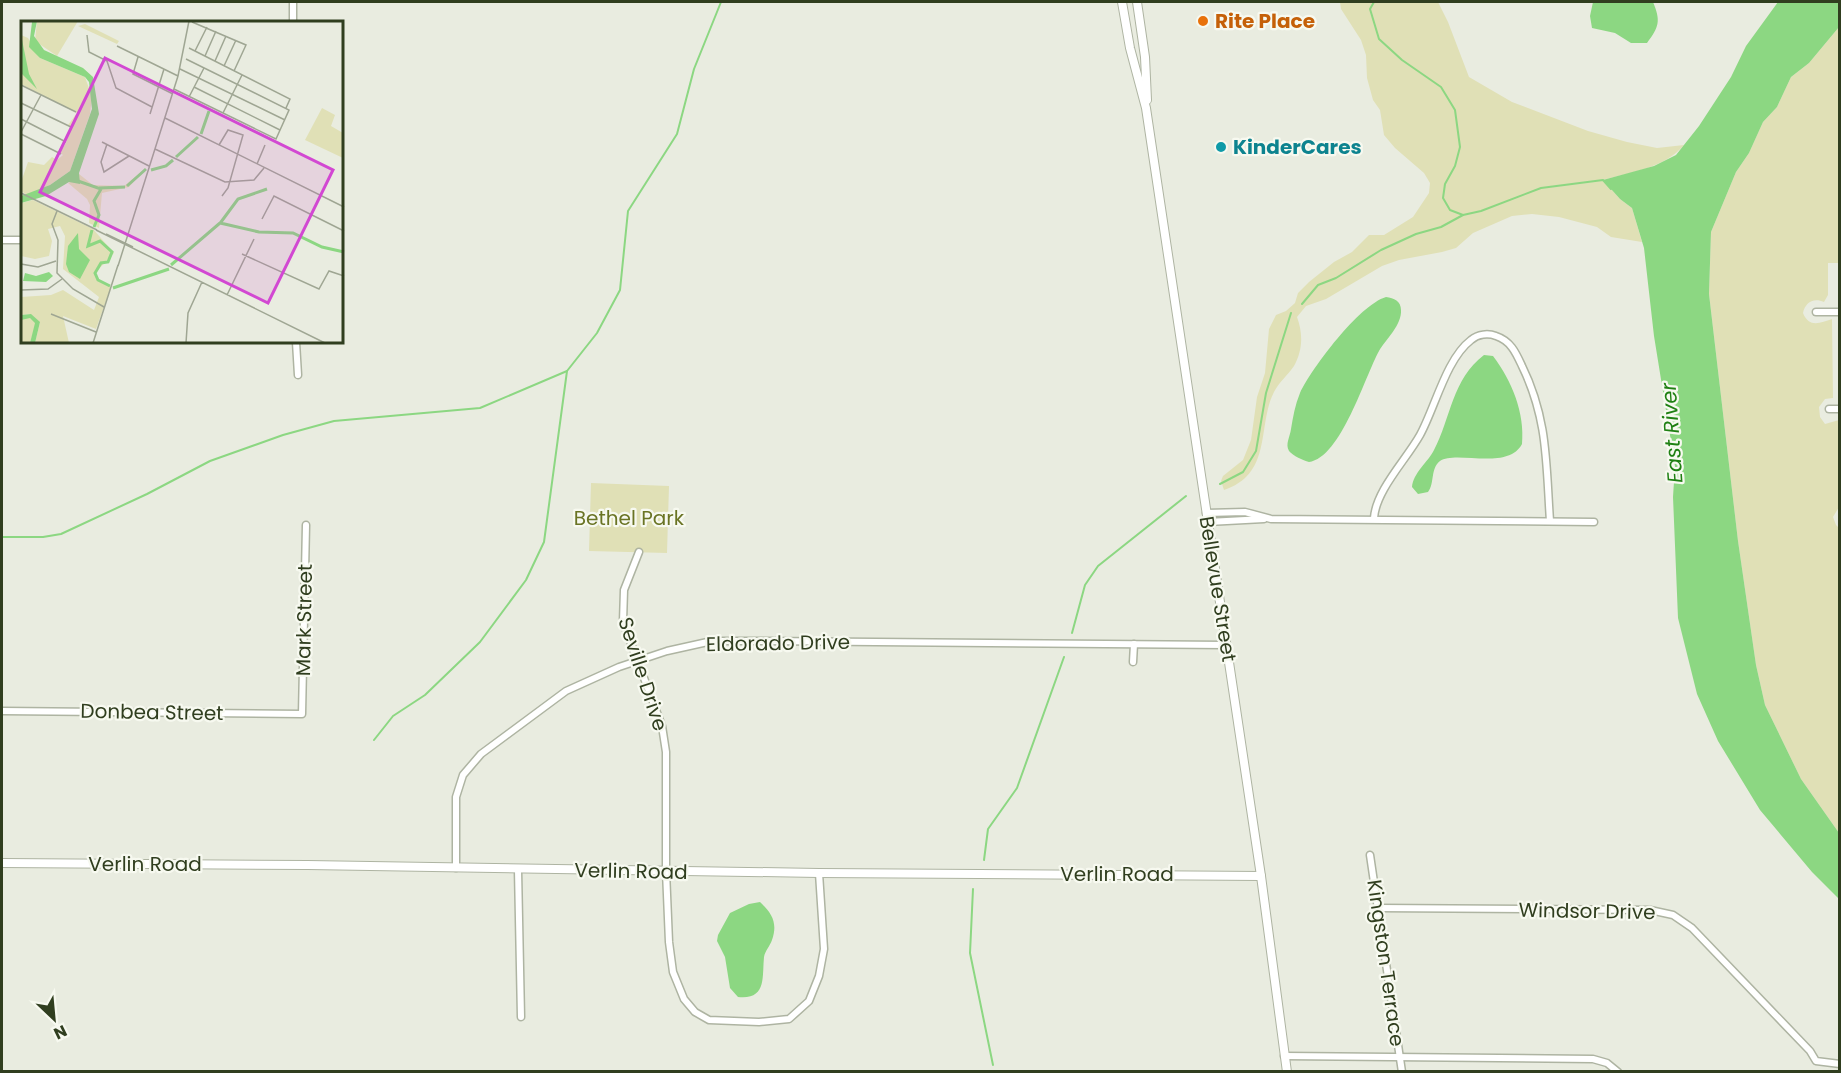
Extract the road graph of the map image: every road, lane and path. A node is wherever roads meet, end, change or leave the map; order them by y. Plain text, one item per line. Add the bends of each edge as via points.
1 (293, 2) edge
2 (1122, 2) edge
3 (1137, 2) edge
4 (293, 21) edge
5 (1146, 108) junction
6 (2, 240) edge
7 (21, 240) edge
8 (1816, 312) dead end
9 (1839, 312) edge
10 (296, 344) edge
11 (298, 375) dead end
12 (1829, 409) dead end
13 (1839, 409) edge
14 (1207, 518) junction
15 (1374, 518) junction
16 (1550, 521) junction
17 (1594, 522) dead end
18 (306, 525) dead end
19 (639, 552) dead end
20 (1134, 644) junction
21 (1226, 645) junction
22 (637, 661) junction
23 (1133, 662) dead end
24 (2, 711) edge
25 (302, 714) joint
26 (1370, 855) dead end
27 (2, 863) edge
28 (456, 868) junction
29 (518, 870) junction
30 (666, 871) junction
31 (819, 873) junction
32 (1261, 876) junction
33 (1378, 908) junction
34 (521, 1017) dead end
35 (1284, 1056) junction
36 (1400, 1057) junction
37 (1839, 1064) edge
38 (1287, 1071) edge
39 (1402, 1071) edge
40 (1618, 1071) edge

1 - 4 street
2 - 5 street, Bellevue Street
3 - 5 street, Bellevue Street via 1148,86
5 - 14 street, Bellevue Street
6 - 7 street
8 - 9 street
10 - 11 street
12 - 13 street
14 - 15 street via 1245,512 1271,519
14 - 21 street, Bellevue Street
15 - 16 street
15 - 16 street via 1380,496 1419,436 1449,370 1471,339 1483,334 1506,340 1533,388 1544,431
16 - 17 street
18 - 25 street, Mark Street
19 - 22 street, Seville Drive via 624,590 623,606 623,622
20 - 21 street, Eldorado Drive
20 - 22 street, Eldorado Drive via 712,641
20 - 23 street
21 - 32 street, Bellevue Street
22 - 28 street, Eldorado Drive via 566,691 481,754 463,775 456,796
22 - 30 street, Seville Drive via 662,726 666,752
24 - 25 street, Donbea Street
26 - 33 street, Kingston Terrace
27 - 28 street, Verlin Road
28 - 29 street, Verlin Road
29 - 30 street, Verlin Road
29 - 34 street
30 - 31 street, Verlin Road
30 - 31 street via 673,972 684,999 709,1020 759,1023 789,1019 809,1001 819,976 824,949
31 - 32 street, Verlin Road
32 - 35 street, Bellevue Street
33 - 36 street, Kingston Terrace
33 - 37 street, Windsor Drive via 1650,910 1673,915 1692,928 1816,1061
35 - 36 street
35 - 38 street, Bellevue Street
36 - 39 street, Kingston Terrace
36 - 40 street via 1593,1059

